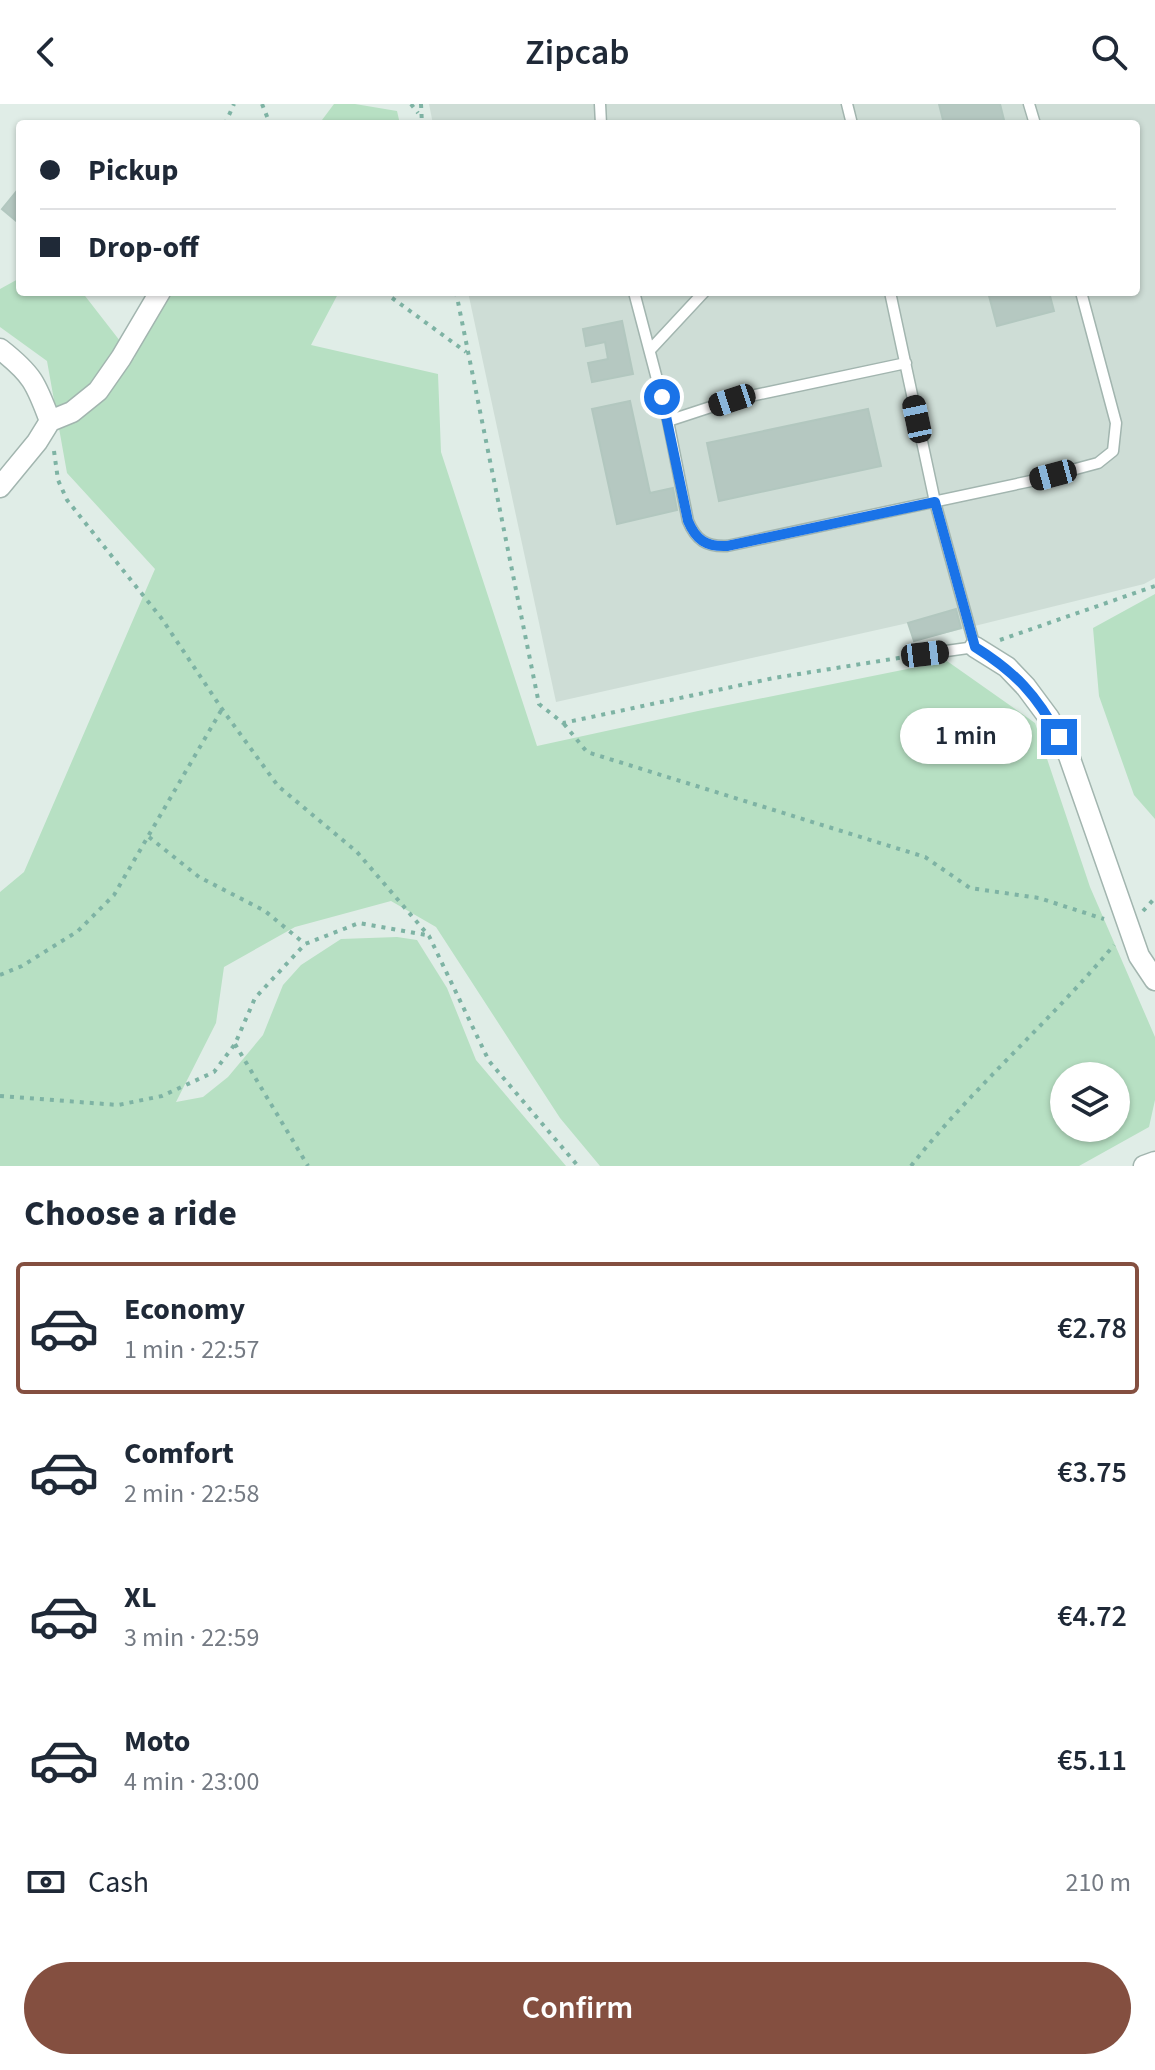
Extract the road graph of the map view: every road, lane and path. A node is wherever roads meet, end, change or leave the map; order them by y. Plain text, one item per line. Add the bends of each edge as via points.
1 (411, 104) edge
2 (421, 104) edge
3 (420, 114) junction
4 (421, 120) edge
5 (158, 296) edge
6 (390, 296) edge
7 (457, 296) edge
8 (635, 296) edge
9 (700, 296) edge
10 (891, 296) edge
11 (1082, 296) edge
12 (0, 349) edge
13 (650, 350) junction
14 (468, 352) junction
15 (906, 363) junction
16 (50, 421) junction
17 (668, 421) junction
18 (0, 487) edge
19 (935, 502) junction
20 (1155, 586) edge
21 (975, 647) junction
22 (925, 654) joint
23 (222, 709) junction
24 (563, 723) junction
25 (149, 837) junction
26 (1155, 898) edge
27 (1129, 927) junction
28 (429, 936) junction
29 (305, 944) junction
30 (0, 975) edge
31 (1155, 980) edge
32 (235, 1044) junction
33 (0, 1096) edge
34 (1155, 1162) edge
35 (308, 1166) edge
36 (578, 1166) edge
37 (911, 1166) edge
38 (1144, 1166) edge

1 - 3 path
2 - 3 path
3 - 4 path
5 - 16 street via 98,391 72,412
6 - 14 path
7 - 14 path
8 - 13 lane
9 - 13 lane
10 - 15 lane
11 - 19 lane via 1116,423 1113,451 1098,463
12 - 16 street via 28,371
13 - 17 lane
14 - 24 path via 539,704
15 - 17 lane via 732,400
15 - 19 lane
16 - 18 street
16 - 23 path via 58,480 67,500 162,619
17 - 19 lane via 688,521 702,542 715,546
19 - 21 lane
20 - 21 path
21 - 22 lane
21 - 27 street via 1007,667 1049,718 1069,756
22 - 24 path via 774,678
23 - 25 path
23 - 28 path via 278,786 357,852
24 - 27 path via 587,752 925,857 970,888 1039,898
25 - 29 path via 199,877 265,911
25 - 30 path via 114,895 78,931
26 - 27 path
27 - 31 street
27 - 37 path via 1079,987 941,1127
28 - 29 path via 359,923
28 - 36 path via 489,1061
29 - 32 path via 255,998
32 - 33 path via 214,1072 162,1096 118,1105
32 - 35 path
34 - 38 street

